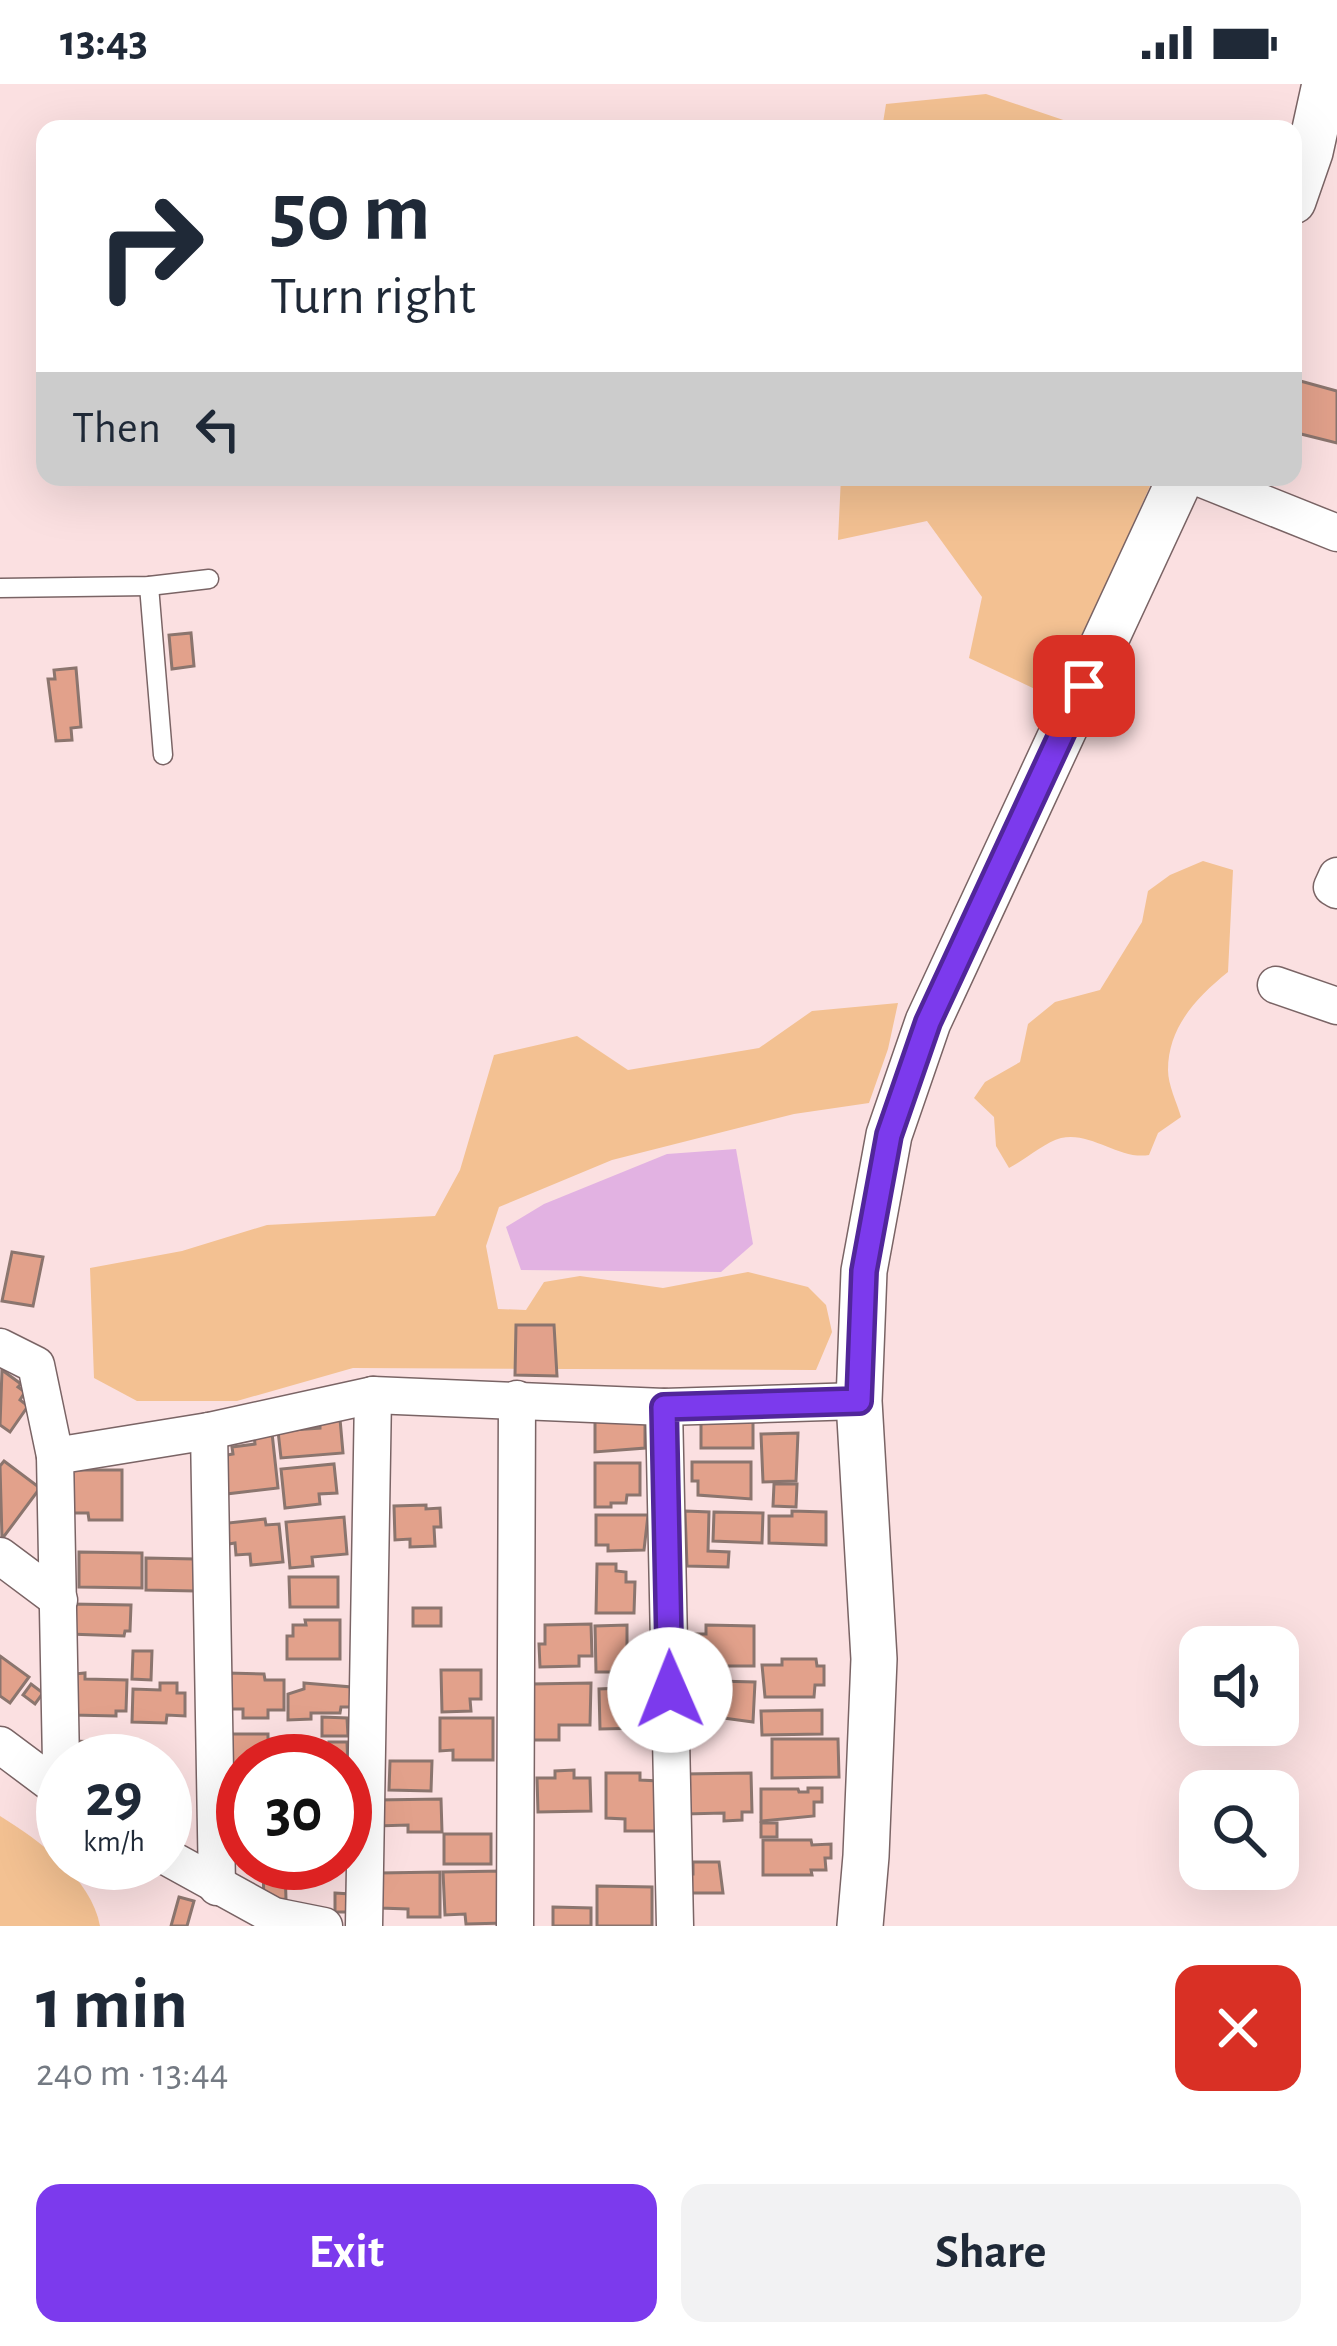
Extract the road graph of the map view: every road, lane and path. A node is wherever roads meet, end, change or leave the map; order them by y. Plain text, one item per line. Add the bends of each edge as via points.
1 (1325, 84) edge
2 (1302, 175) edge
3 (1177, 486) edge
4 (1220, 486) edge
5 (1337, 532) edge
6 (209, 579) dead end
7 (149, 586) junction
8 (0, 589) edge
9 (163, 755) dead end
10 (1337, 876) edge
11 (1337, 890) edge
12 (1276, 986) dead end
13 (1337, 1006) edge
14 (0, 1347) edge
15 (374, 1395) junction
16 (517, 1399) junction
17 (859, 1401) junction
18 (664, 1407) junction
19 (209, 1431) junction
20 (55, 1456) junction
21 (0, 1556) edge
22 (59, 1600) junction
23 (60, 1734) edge
24 (0, 1745) edge
25 (36, 1773) edge
26 (216, 1831) edge
27 (221, 1890) edge
28 (323, 1926) edge
29 (364, 1926) edge
30 (515, 1926) edge
31 (675, 1926) edge
32 (860, 1926) edge

1 - 2 street
3 - 17 street via 928,1022 889,1135 864,1271
4 - 5 street
6 - 7 lane
7 - 8 lane
7 - 9 lane
10 - 11 street
12 - 13 street
14 - 20 street via 35,1365
15 - 16 street
15 - 19 street
15 - 29 street
16 - 18 street
16 - 30 street
17 - 18 street
17 - 32 street via 874,1659
18 - 31 street
19 - 20 street
19 - 26 street
20 - 22 street
21 - 22 street
22 - 23 street
24 - 25 street
27 - 28 street via 274,1916

